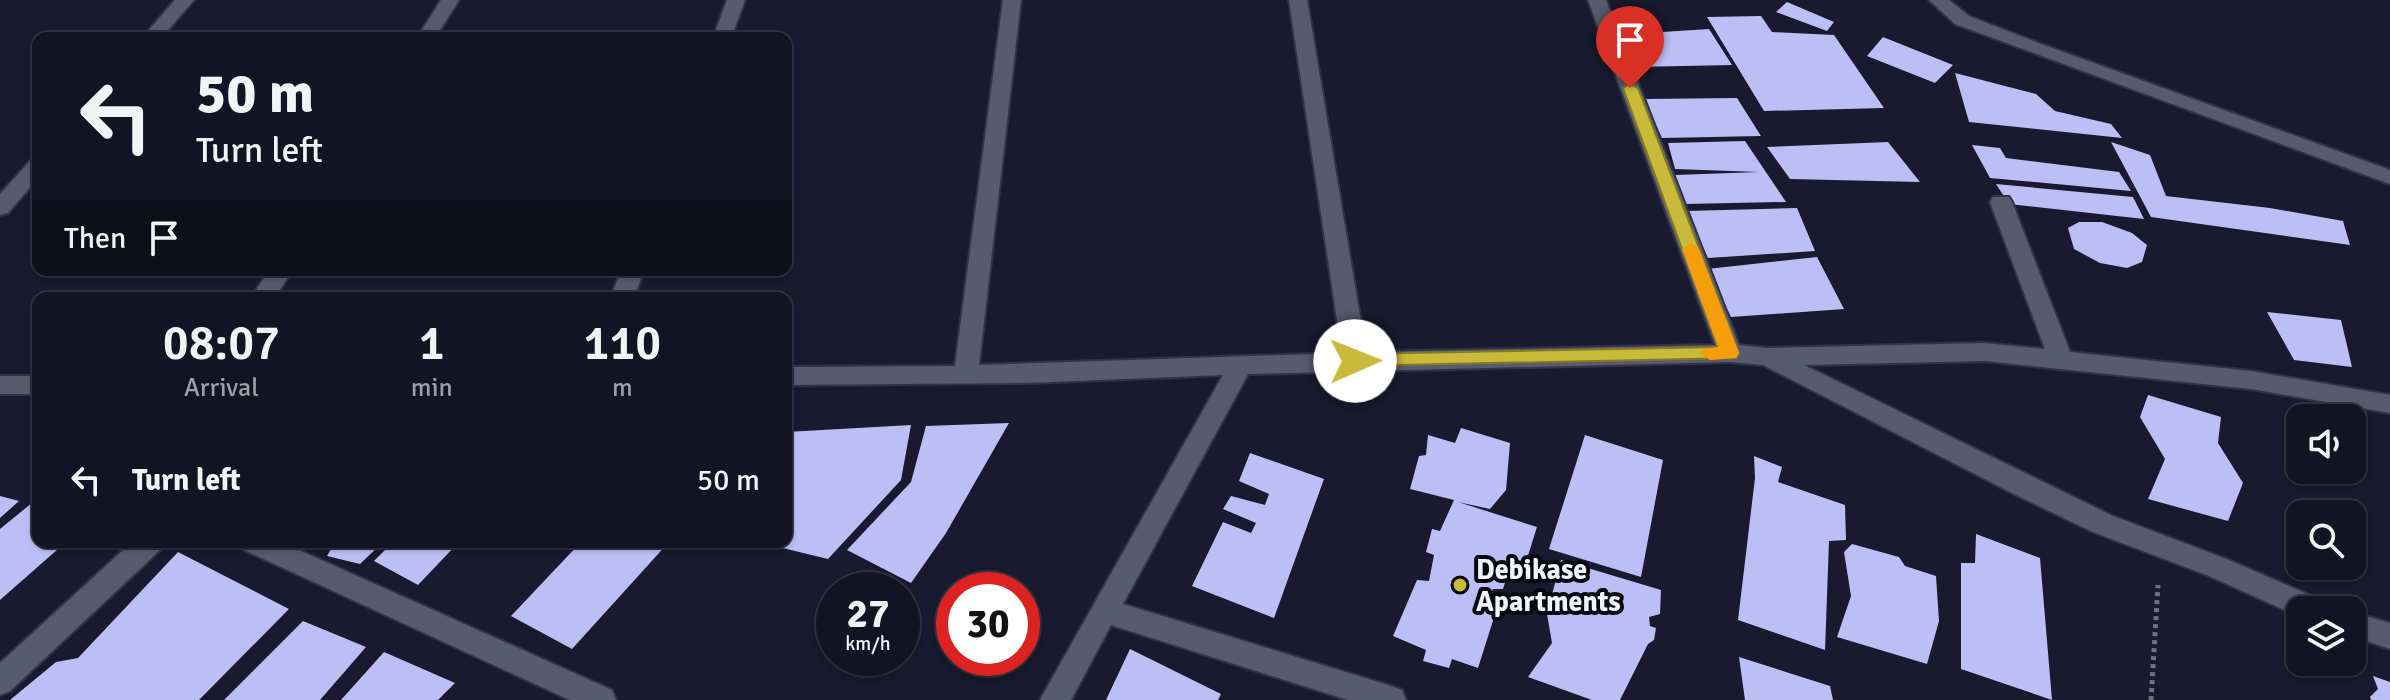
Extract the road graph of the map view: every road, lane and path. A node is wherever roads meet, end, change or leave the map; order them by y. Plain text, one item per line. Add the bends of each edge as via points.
1 (185, 0) edge
2 (450, 0) edge
3 (736, 0) edge
4 (1012, 0) edge
5 (1298, 0) edge
6 (1597, 0) edge
7 (1938, 0) edge
8 (156, 32) edge
9 (430, 32) edge
10 (724, 32) edge
11 (32, 172) edge
12 (2390, 177) edge
13 (2001, 202) dead end
14 (0, 208) edge
15 (1730, 353) junction
16 (1767, 357) junction
17 (2061, 360) junction
18 (1355, 361) junction
19 (1241, 365) junction
20 (966, 372) junction
21 (792, 376) edge
22 (0, 385) edge
23 (32, 385) edge
24 (2390, 404) edge
25 (2161, 545) junction
26 (144, 548) edge
27 (267, 548) edge
28 (2286, 598) edge
29 (1105, 611) junction
30 (2366, 628) edge
31 (2390, 636) edge
32 (0, 682) edge
33 (601, 700) edge
34 (1055, 700) edge
35 (1391, 700) edge
36 (2151, 700) edge

1 - 8 street
2 - 9 street
3 - 10 street
4 - 20 street
5 - 18 street
6 - 15 street
7 - 12 street via 1962,20
11 - 14 street
13 - 17 street
15 - 16 street
15 - 18 street
16 - 17 street via 1985,352
16 - 25 street via 2023,487
17 - 24 street via 2251,380
18 - 19 street
19 - 20 street
19 - 29 street
20 - 21 street
22 - 23 street
25 - 28 street
25 - 36 path
26 - 32 street
27 - 33 street
29 - 34 street
29 - 35 street
30 - 31 street

